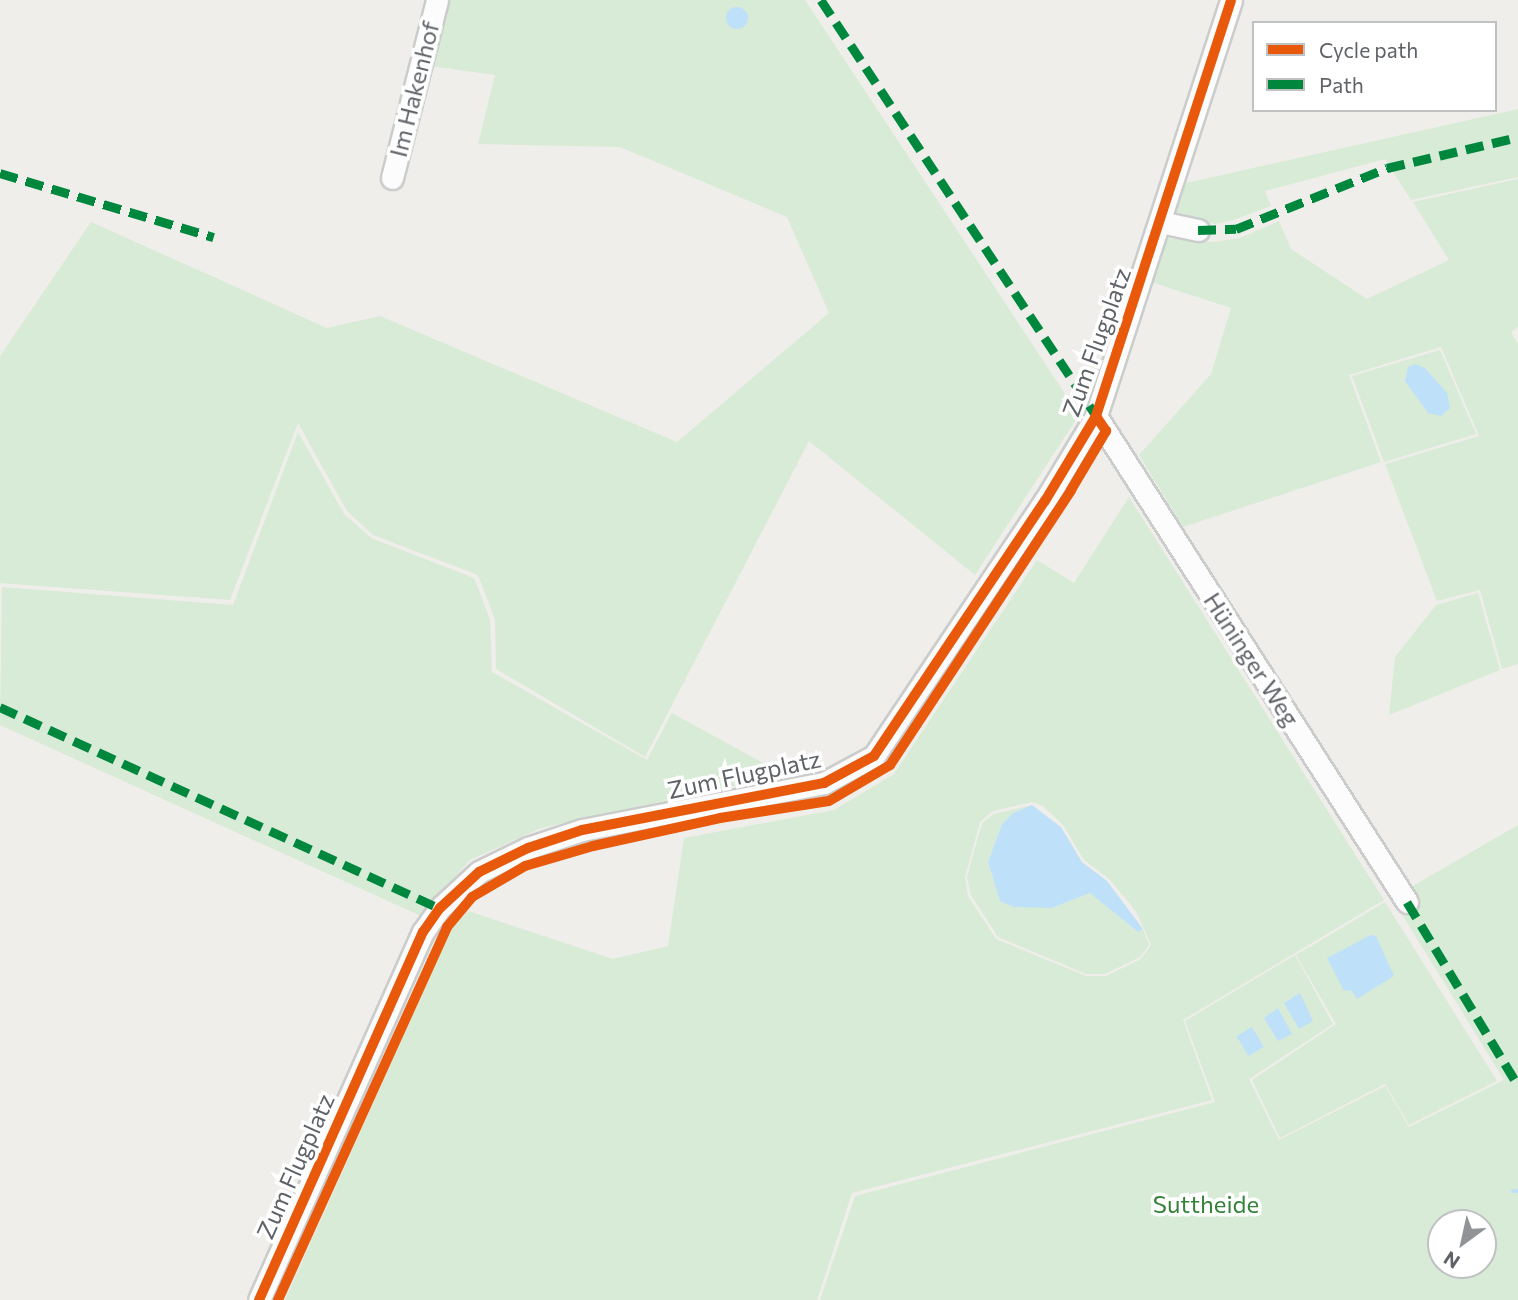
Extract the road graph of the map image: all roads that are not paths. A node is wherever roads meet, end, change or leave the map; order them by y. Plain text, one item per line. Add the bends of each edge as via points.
1 (437, 0) edge
2 (1231, 0) edge
3 (392, 178) dead end
4 (1160, 222) junction
5 (1198, 230) dead end
6 (1096, 416) junction
7 (1407, 902) dead end
8 (259, 1300) edge

1 - 3 street, Im Hakenhof
2 - 4 street, Zum Flugplatz
4 - 5 street
4 - 6 street, Zum Flugplatz
6 - 7 street, Hüninger Weg
6 - 8 street, Zum Flugplatz via 1045,502 874,756 824,783 698,804 582,830 528,848 479,872 440,908 423,932 372,1041

